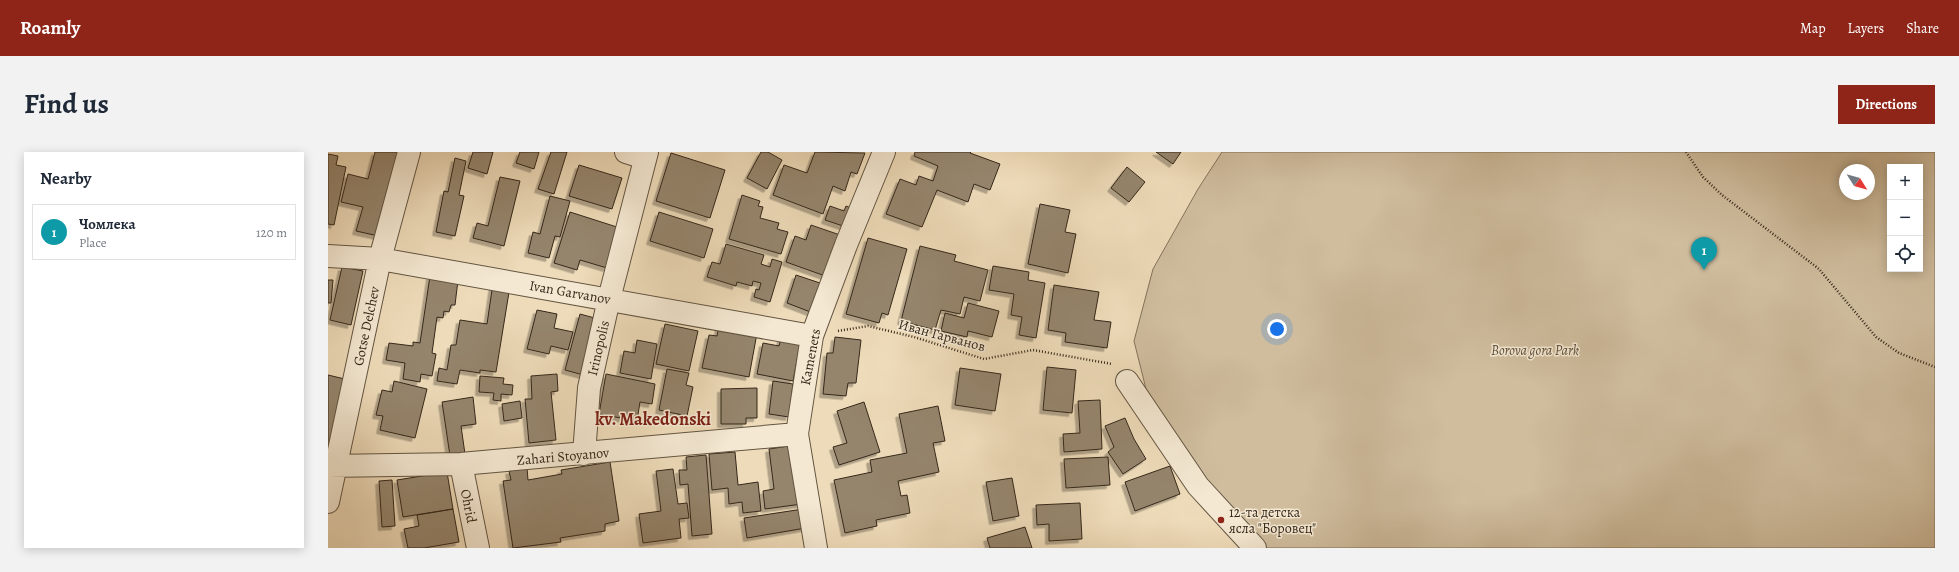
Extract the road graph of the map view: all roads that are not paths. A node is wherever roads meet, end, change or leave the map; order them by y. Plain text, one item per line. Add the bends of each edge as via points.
1 (409, 152) edge
2 (884, 152) edge
3 (639, 154) edge
4 (328, 256) edge
5 (380, 259) junction
6 (609, 299) junction
7 (812, 336) junction
8 (1127, 382) road end
9 (797, 434) junction
10 (584, 454) junction
11 (461, 464) junction
12 (332, 466) edge
13 (328, 502) edge
14 (478, 548) edge
15 (816, 548) edge
16 (1255, 548) edge

1 - 5 street, Gotse Delchev
2 - 7 street, Kamenets
3 - 6 street, Irinopolis
4 - 5 street, Ivan Garvanov
5 - 6 street, Ivan Garvanov
5 - 12 street, Gotse Delchev
6 - 7 street, Ivan Garvanov
6 - 10 street, Irinopolis via 589,388
7 - 9 street, Kamenets
8 - 16 street via 1198,486
9 - 10 street, Zahari Stoyanov
9 - 15 street, Kamenets
10 - 11 street, Zahari Stoyanov
11 - 12 street, Zahari Stoyanov
11 - 14 street, Ohrid
12 - 13 street, Gotse Delchev

